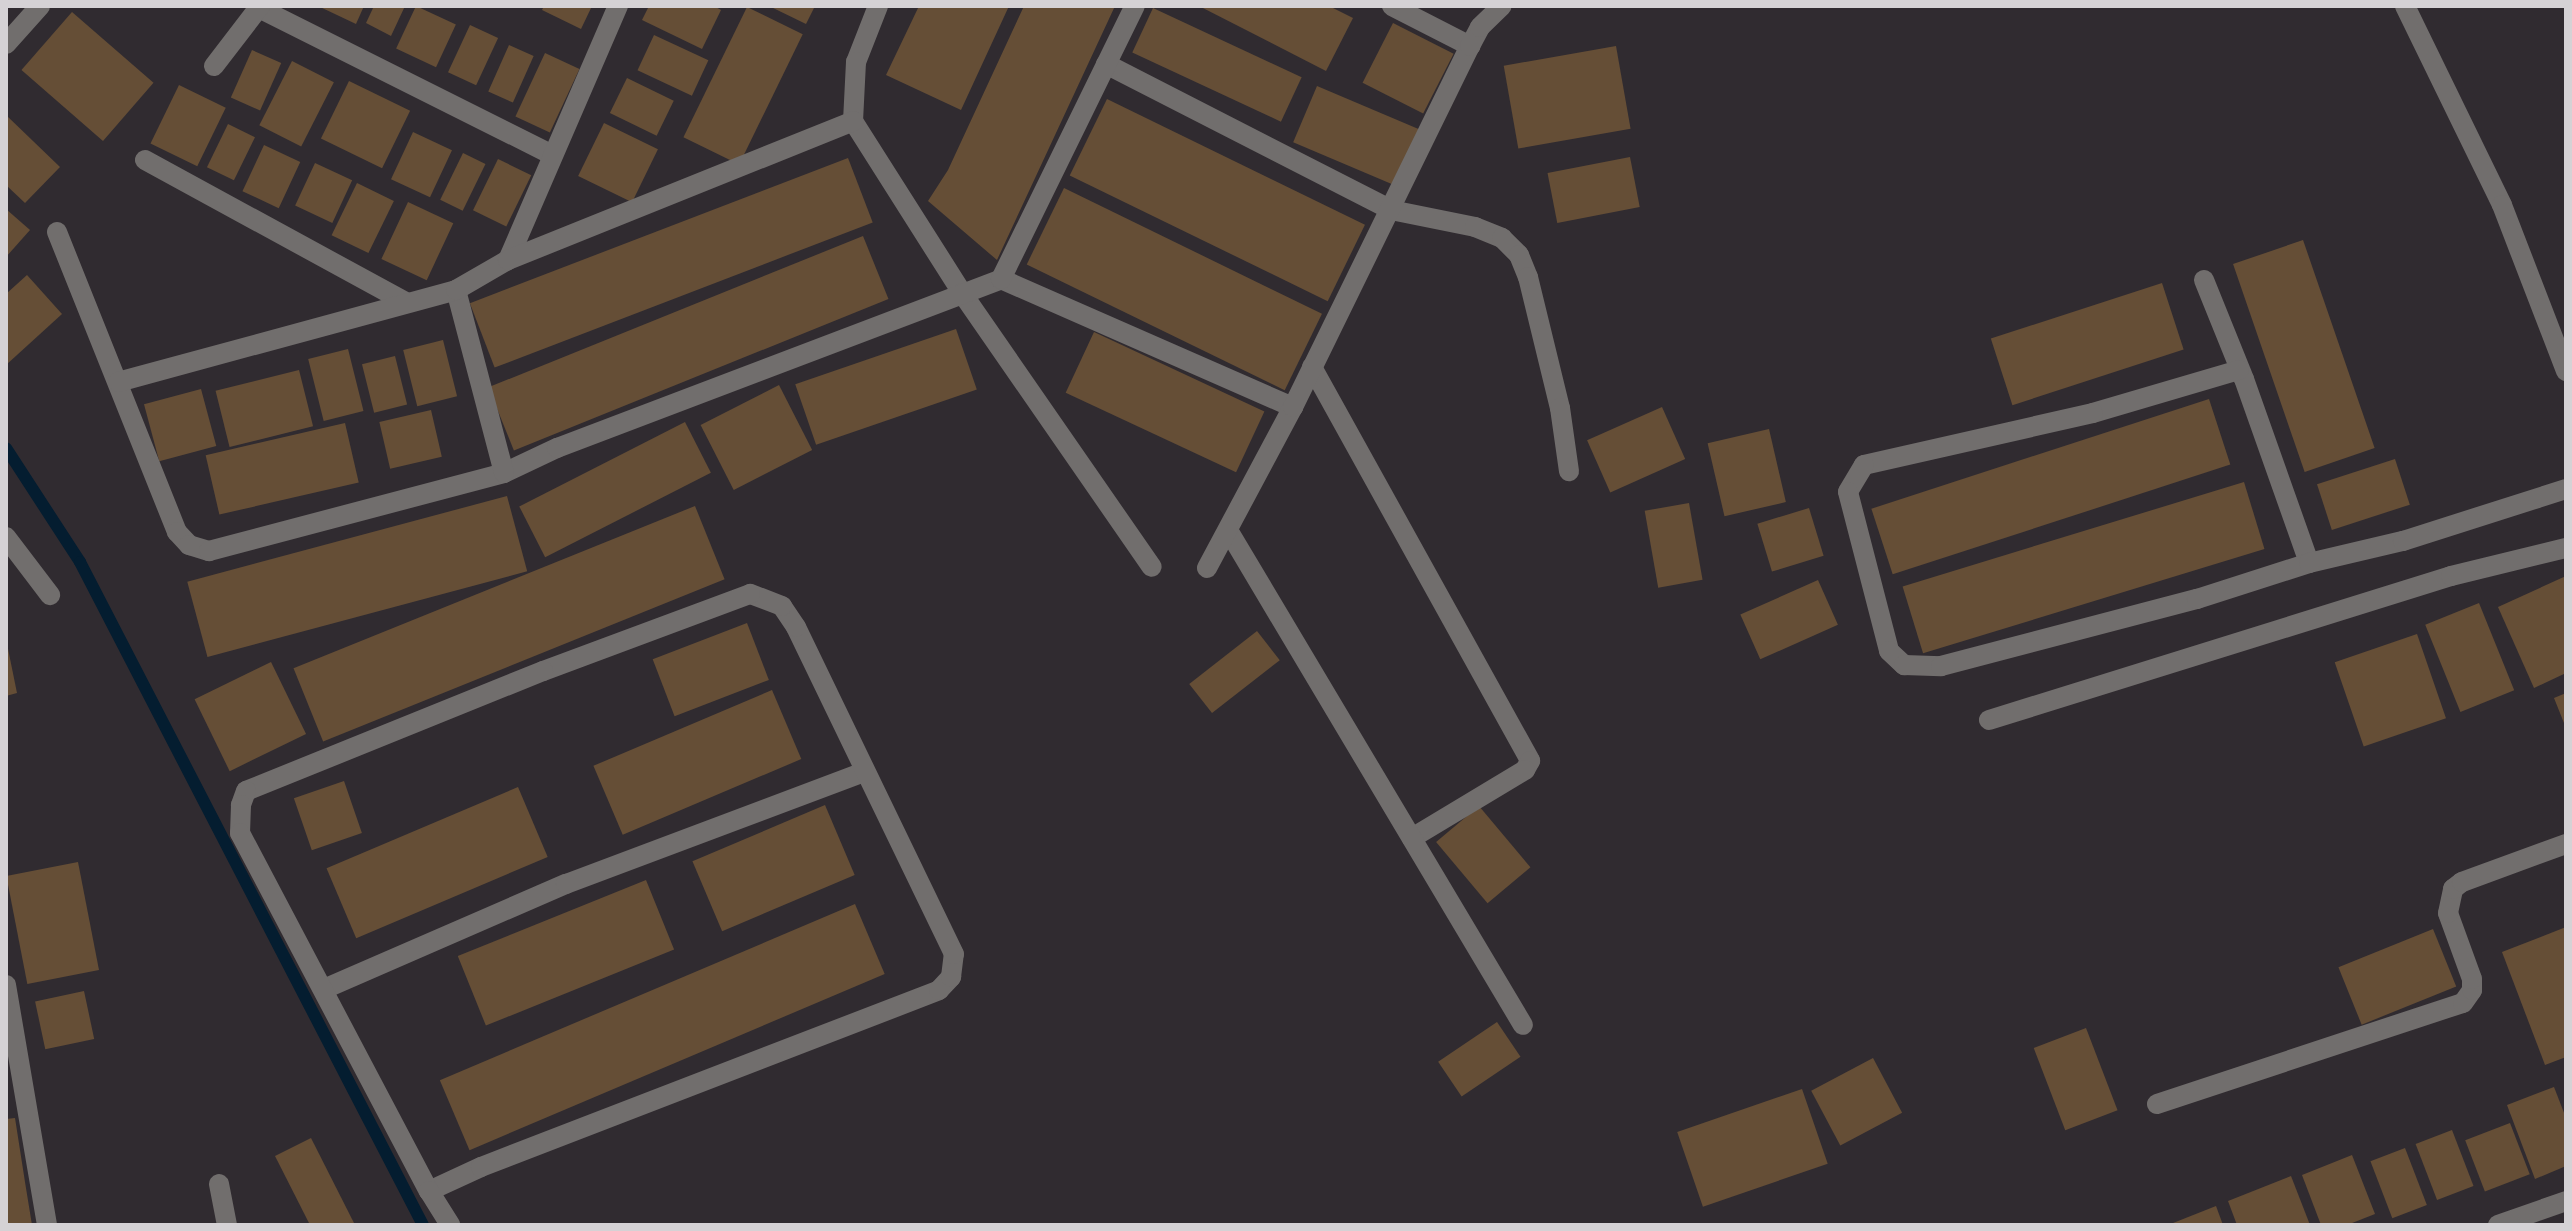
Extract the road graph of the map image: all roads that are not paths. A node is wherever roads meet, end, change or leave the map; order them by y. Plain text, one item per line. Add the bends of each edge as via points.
1 (40, 6) edge
2 (618, 6) edge
3 (878, 6) edge
4 (1135, 6) edge
5 (1392, 6) edge
6 (1502, 6) edge
7 (2405, 6) edge
8 (259, 7) edge
9 (6, 44) edge
10 (1470, 46) junction
11 (1106, 64) junction
12 (214, 66) dead end
13 (853, 121) junction
14 (551, 154) junction
15 (145, 160) dead end
16 (1391, 210) junction
17 (57, 232) dead end
18 (508, 260) junction
19 (1001, 279) junction
20 (2204, 280) dead end
21 (456, 290) junction
22 (962, 293) junction
23 (407, 303) junction
24 (1312, 367) junction
25 (2239, 370) junction
26 (2566, 371) edge
27 (118, 382) junction
28 (1293, 407) junction
29 (1569, 471) dead end
30 (504, 473) junction
31 (2566, 489) edge
32 (1228, 530) junction
33 (8, 544) edge
34 (2566, 548) edge
35 (2309, 563) junction
36 (1152, 567) dead end
37 (1207, 568) dead end
38 (50, 595) dead end
39 (1989, 720) dead end
40 (864, 772) junction
41 (1412, 838) junction
42 (2566, 844) edge
43 (6, 985) edge
44 (324, 989) junction
45 (1523, 1025) dead end
46 (2157, 1104) dead end
47 (219, 1184) dead end
48 (429, 1191) junction
49 (2566, 1201) edge
50 (47, 1225) edge
51 (227, 1225) edge
52 (450, 1225) edge
53 (2498, 1225) edge

1 - 9 street
2 - 14 street
3 - 13 street via 856,62
4 - 11 street
5 - 10 street
6 - 10 street via 1480,27
7 - 26 street via 2502,205
8 - 12 street
8 - 14 street
10 - 16 street
11 - 16 street
11 - 19 street
13 - 18 street
13 - 22 street
14 - 18 street
15 - 23 street
16 - 24 street
16 - 29 street via 1475,227 1502,238 1519,255 1560,408
17 - 27 street
18 - 21 street
19 - 22 street
19 - 28 street
20 - 25 street
21 - 23 street
21 - 30 street
22 - 30 street
22 - 36 street
23 - 27 street
24 - 28 street
24 - 41 street via 1530,761 1525,770
25 - 35 street
25 - 35 street via 2093,413 1864,465 1848,492 1889,651 1904,665 1941,666 2182,603
27 - 30 street via 177,532 189,545 209,551
28 - 32 street
31 - 35 street via 2403,541
32 - 37 street
32 - 41 street
33 - 38 street
34 - 39 street via 2451,576
40 - 44 street via 566,884
40 - 44 street via 796,627 782,606 750,594 353,747 246,791 241,805 240,833
40 - 48 street via 954,954 951,977 939,990
41 - 45 street
42 - 46 street via 2453,889 2448,913 2472,979 2463,1003
43 - 50 street
44 - 48 street
47 - 51 street
48 - 52 street
49 - 53 street

